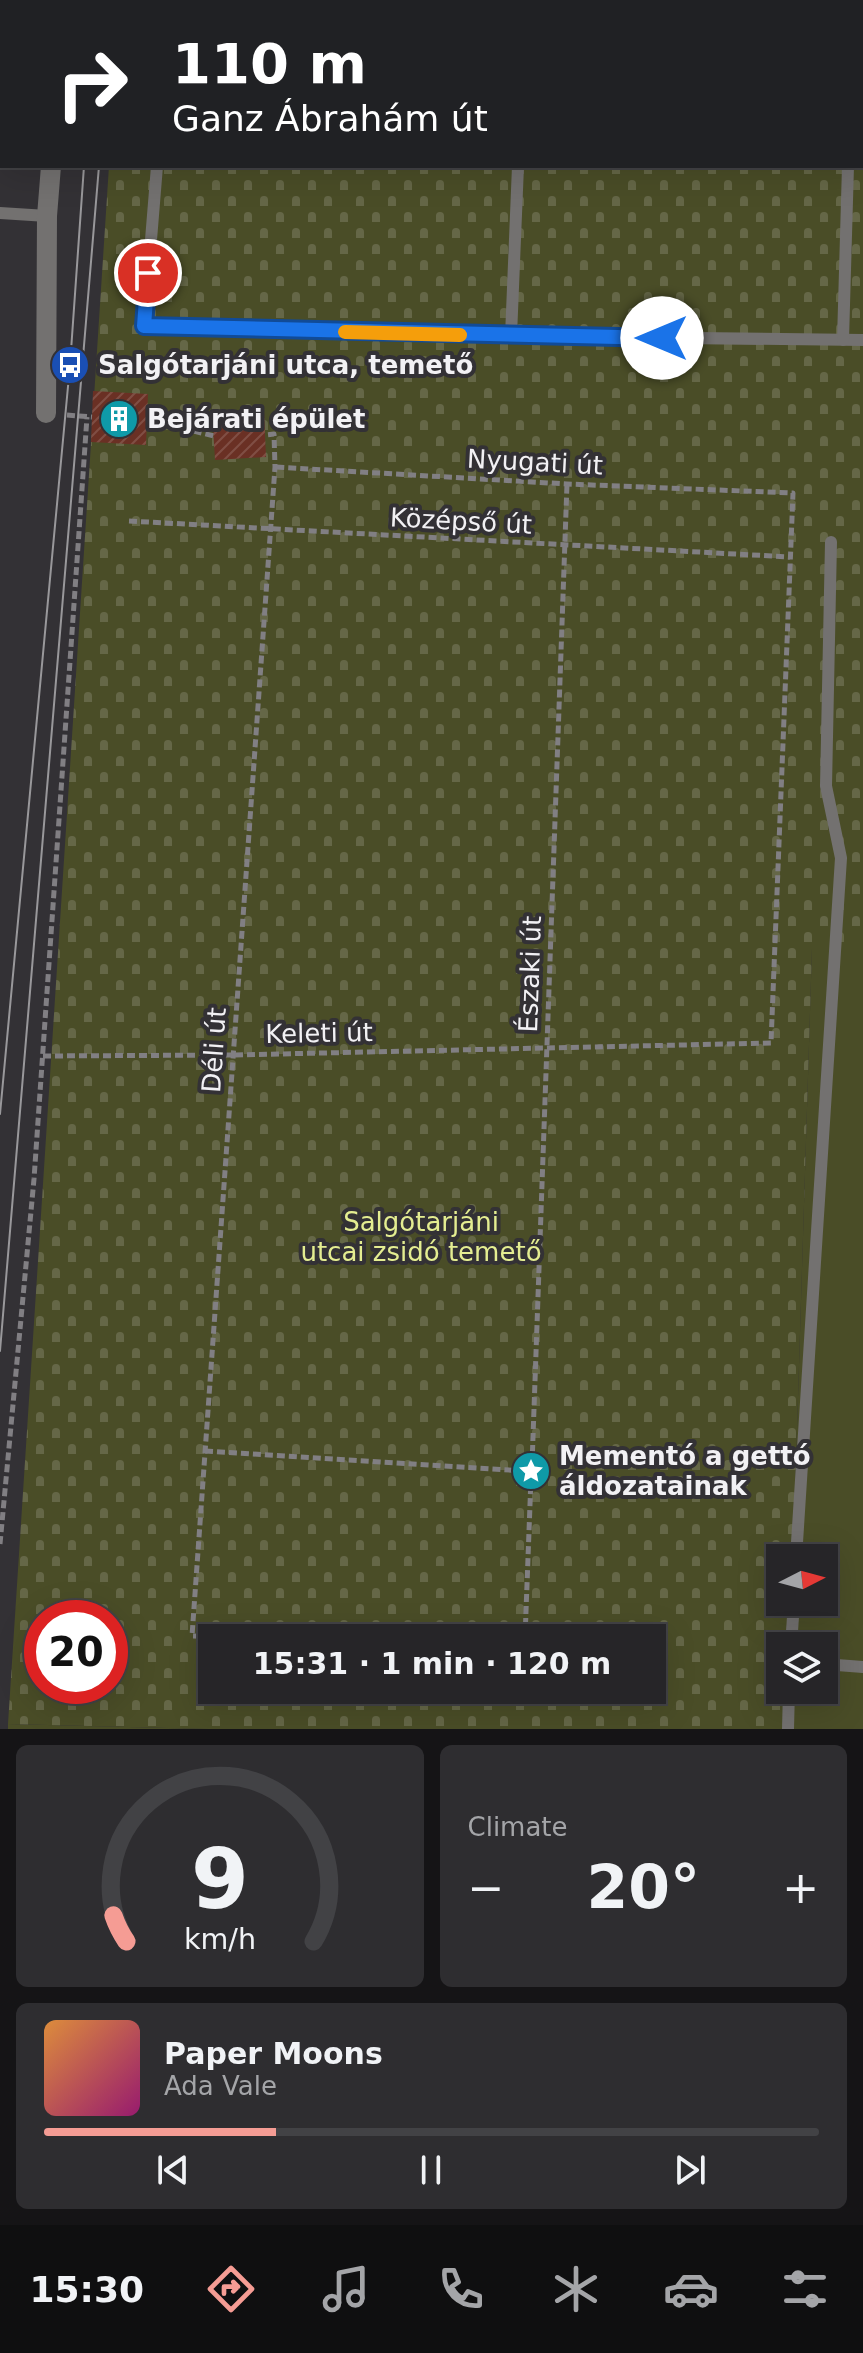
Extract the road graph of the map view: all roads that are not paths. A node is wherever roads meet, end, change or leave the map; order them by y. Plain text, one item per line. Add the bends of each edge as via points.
1 (51, 168) edge
2 (157, 168) edge
3 (518, 168) edge
4 (848, 168) edge
5 (0, 213) edge
6 (47, 216) junction
7 (511, 336) junction
8 (843, 340) junction
9 (863, 340) edge
10 (46, 413) dead end
11 (831, 542) dead end
12 (797, 1544) edge
13 (838, 1665) edge
14 (863, 1667) edge
15 (789, 1704) edge
16 (788, 1729) edge

1 - 6 street
2 - 7 lane via 144,326
3 - 7 lane
4 - 8 lane
5 - 6 lane
6 - 10 street
7 - 8 lane
8 - 9 lane
11 - 12 lane via 826,786 841,858
13 - 14 lane
15 - 16 lane

